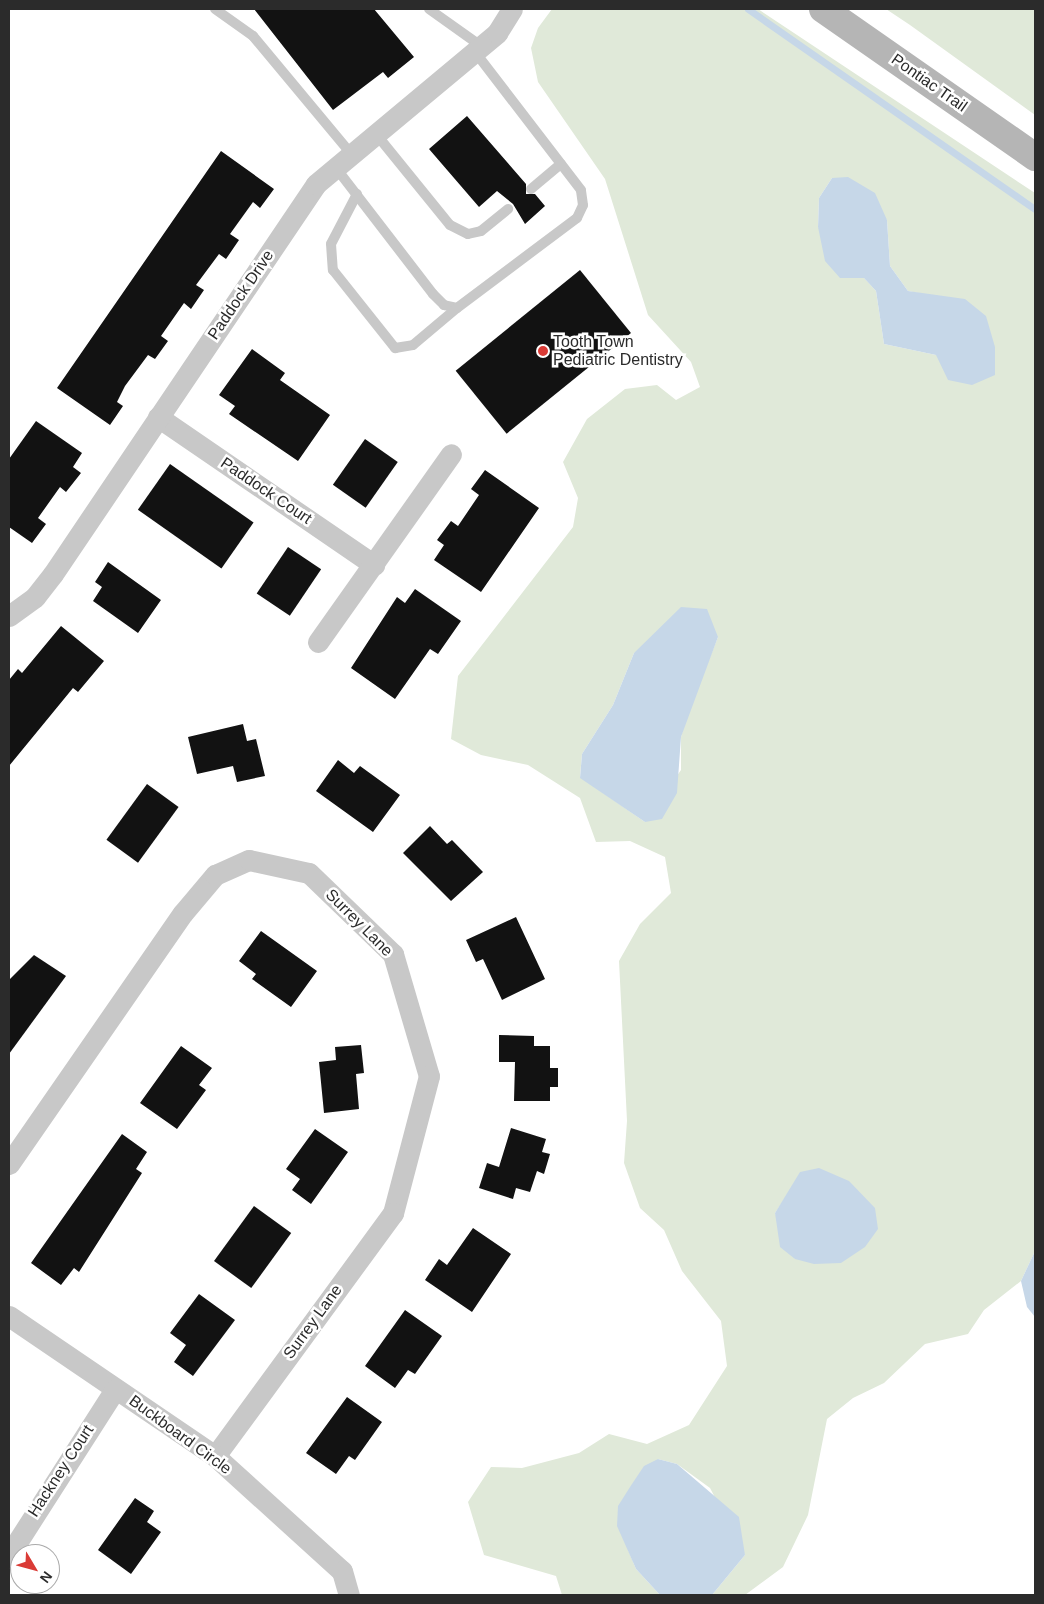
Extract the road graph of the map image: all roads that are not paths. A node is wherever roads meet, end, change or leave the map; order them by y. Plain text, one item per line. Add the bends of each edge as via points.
1 (214, 9) edge
2 (429, 9) edge
3 (512, 9) edge
4 (823, 9) edge
5 (478, 49) junction
6 (376, 134) junction
7 (1035, 157) edge
8 (344, 161) junction
9 (561, 164) junction
10 (531, 189) dead end
11 (357, 194) junction
12 (508, 209) dead end
13 (457, 308) junction
14 (158, 417) junction
15 (451, 454) dead end
16 (374, 565) junction
17 (9, 616) edge
18 (318, 642) dead end
19 (9, 1164) edge
20 (9, 1316) edge
21 (116, 1389) junction
22 (215, 1456) junction
23 (9, 1555) edge
24 (349, 1595) edge

1 - 8 lane via 252,36
2 - 5 lane
3 - 5 street, Paddock Drive via 497,33
4 - 7 main road, Pontiac Trail
5 - 6 street, Paddock Drive
5 - 9 lane
6 - 8 street, Paddock Drive
6 - 12 lane via 450,224 468,234 474,233
8 - 11 lane
8 - 14 street, Paddock Drive via 316,184
9 - 10 lane
9 - 13 lane via 581,190 583,205 577,218
11 - 13 lane via 433,294 444,305
11 - 13 lane via 331,244 333,270 395,348 413,345
14 - 16 street, Paddock Court
14 - 17 street, Paddock Drive via 35,597
15 - 16 street
16 - 18 street
19 - 22 street, Surrey Lane via 183,913 215,875 249,860 308,873 393,954 429,1076 393,1213
20 - 21 street, Buckboard Circle
21 - 22 street, Buckboard Circle
21 - 23 street, Hackney Court
22 - 24 street, Buckboard Circle via 342,1571

